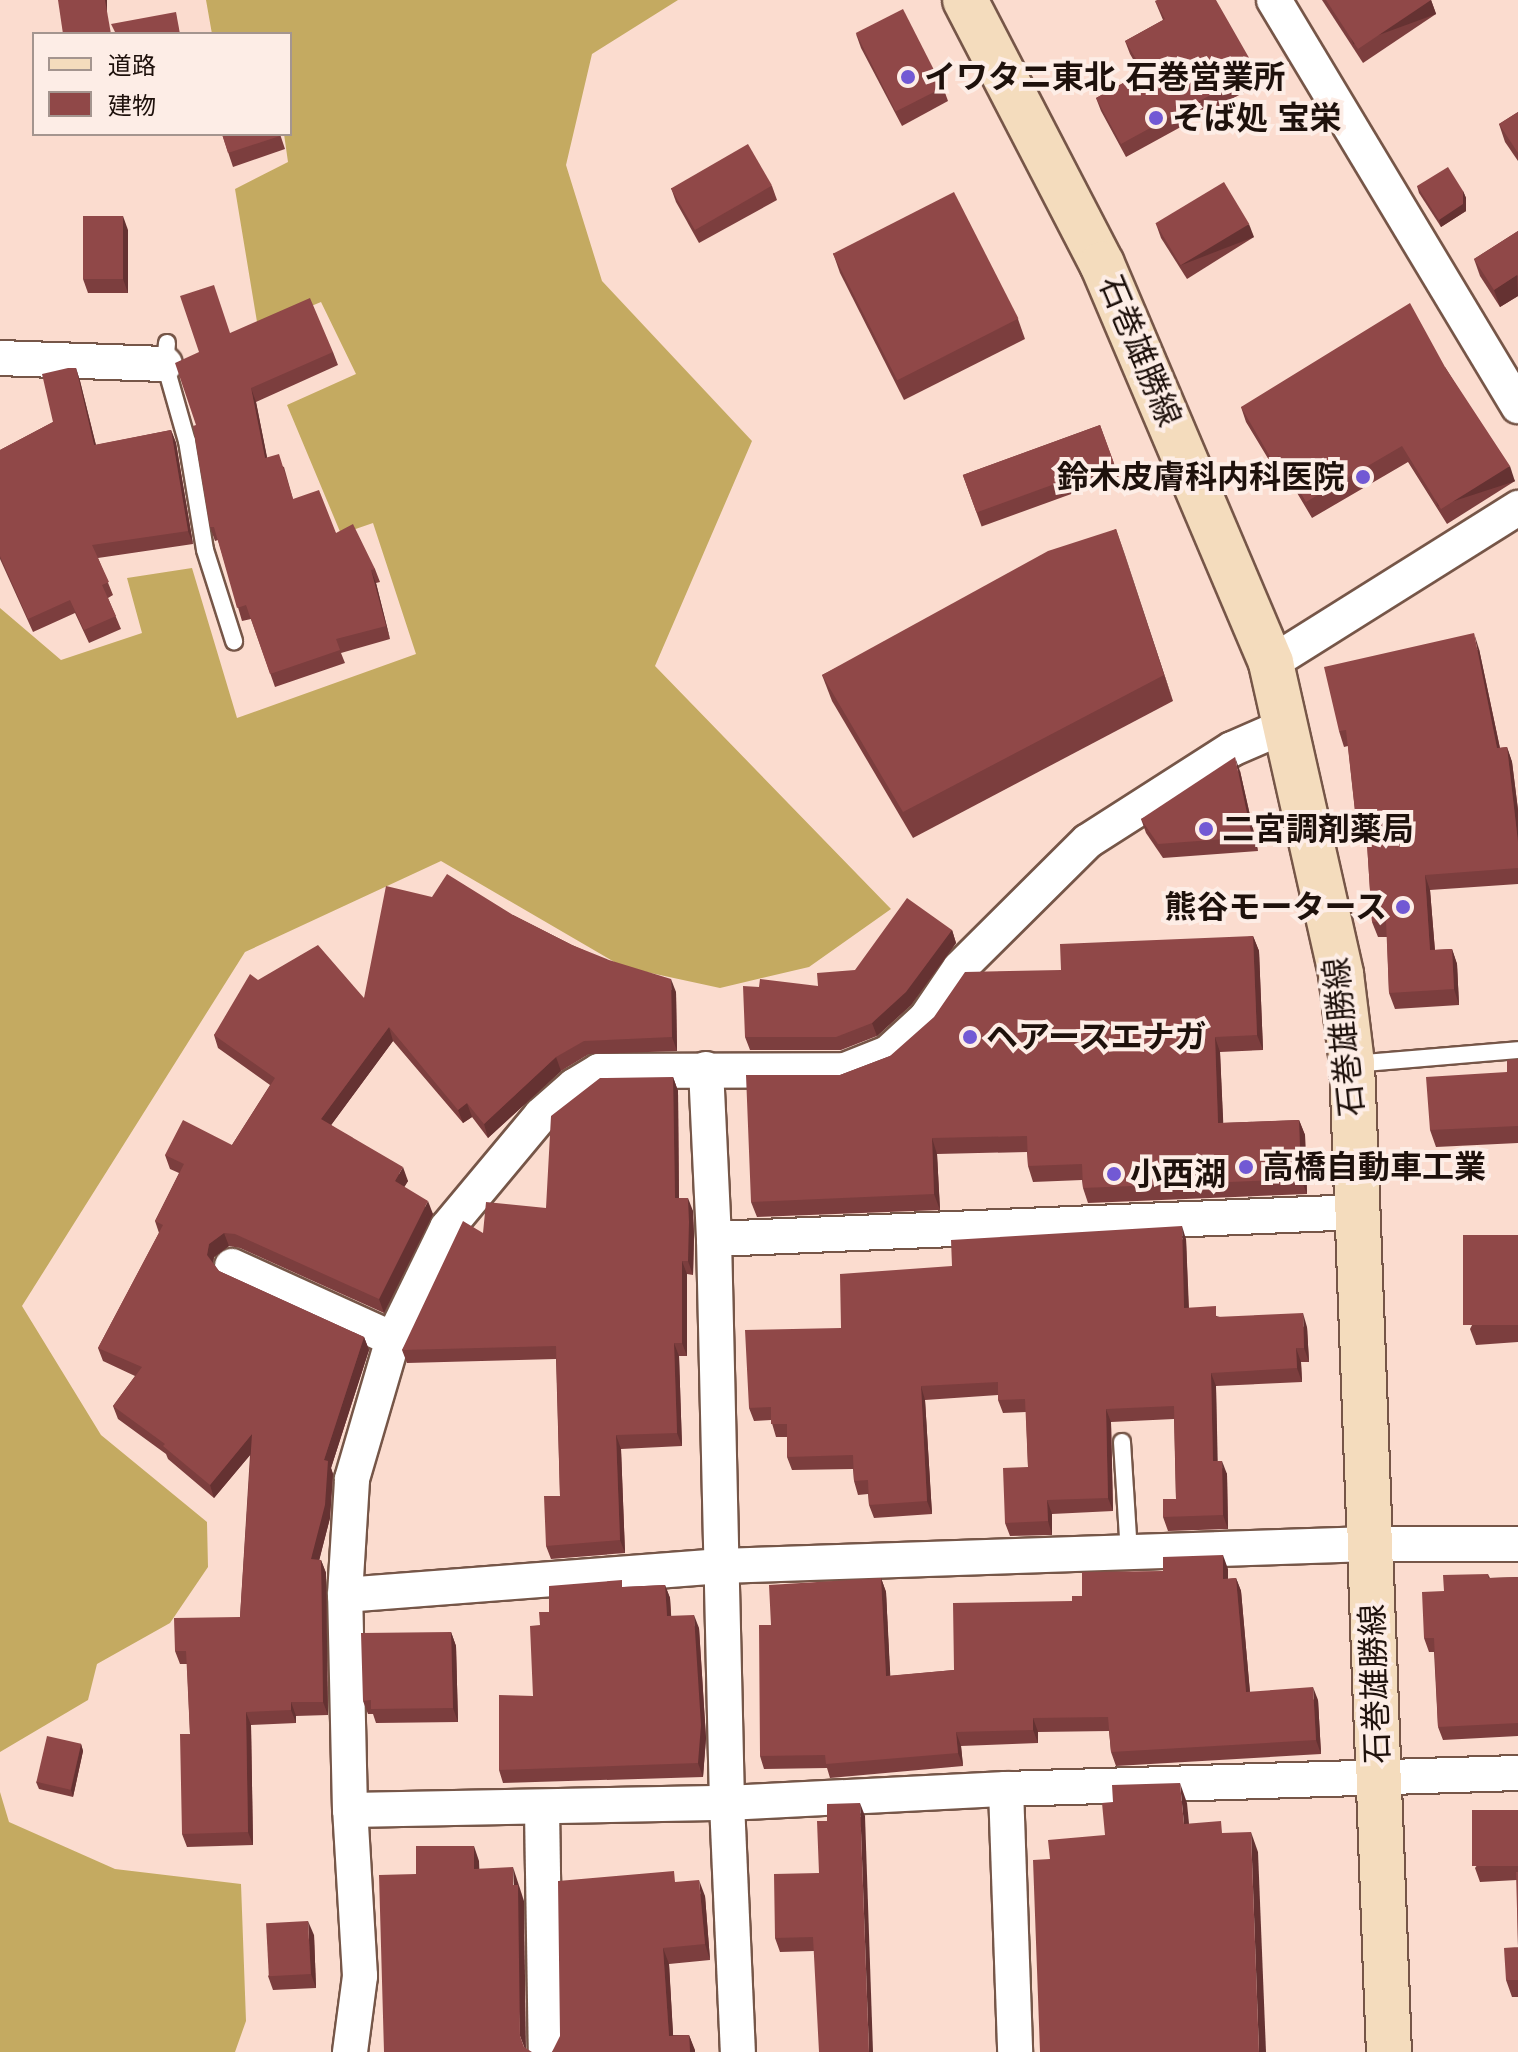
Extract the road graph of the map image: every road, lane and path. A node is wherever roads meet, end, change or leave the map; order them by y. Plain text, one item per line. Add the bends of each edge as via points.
1 (965, 0) edge
2 (1274, 0) edge
3 (166, 354) joint
4 (0, 358) edge
5 (1518, 406) edge
6 (1518, 508) edge
7 (234, 641) dead end
8 (1271, 663) junction
9 (1285, 726) junction
10 (1518, 1050) edge
11 (1352, 1064) junction
12 (706, 1069) junction
13 (1357, 1212) junction
14 (714, 1239) junction
15 (232, 1266) dead end
16 (393, 1339) junction
17 (1122, 1442) dead end
18 (1370, 1544) junction
19 (1518, 1544) edge
20 (1129, 1552) junction
21 (721, 1566) junction
22 (345, 1595) junction
23 (1518, 1773) edge
24 (1378, 1776) junction
25 (1006, 1789) junction
26 (727, 1803) junction
27 (542, 1809) junction
28 (350, 1810) junction
29 (350, 2052) edge
30 (546, 2052) edge
31 (738, 2052) edge
32 (1015, 2052) edge
33 (1389, 2052) edge

1 - 8 main road, 石巻雄勝線 via 1102,264
2 - 5 street
3 - 4 street
3 - 7 lane via 205,550
6 - 8 street
8 - 9 main road, 石巻雄勝線
9 - 11 main road, 石巻雄勝線 via 1341,974
9 - 12 street via 1232,749 1088,841 960,968 926,1018 888,1053 845,1070
10 - 11 lane
11 - 13 main road, 石巻雄勝線
12 - 14 street
12 - 16 street via 599,1071 574,1086 541,1115 447,1228
13 - 14 street
13 - 18 main road, 石巻雄勝線
14 - 21 street
15 - 16 street
16 - 22 street via 352,1479
17 - 20 lane
18 - 19 street
18 - 20 street
18 - 24 main road, 石巻雄勝線
20 - 21 street
21 - 22 street
21 - 26 street
22 - 28 street
23 - 24 street
24 - 25 street
24 - 33 main road, 石巻雄勝線
25 - 26 street
25 - 32 street
26 - 27 street
26 - 31 street
27 - 28 street
27 - 30 street
28 - 29 street via 360,1976

